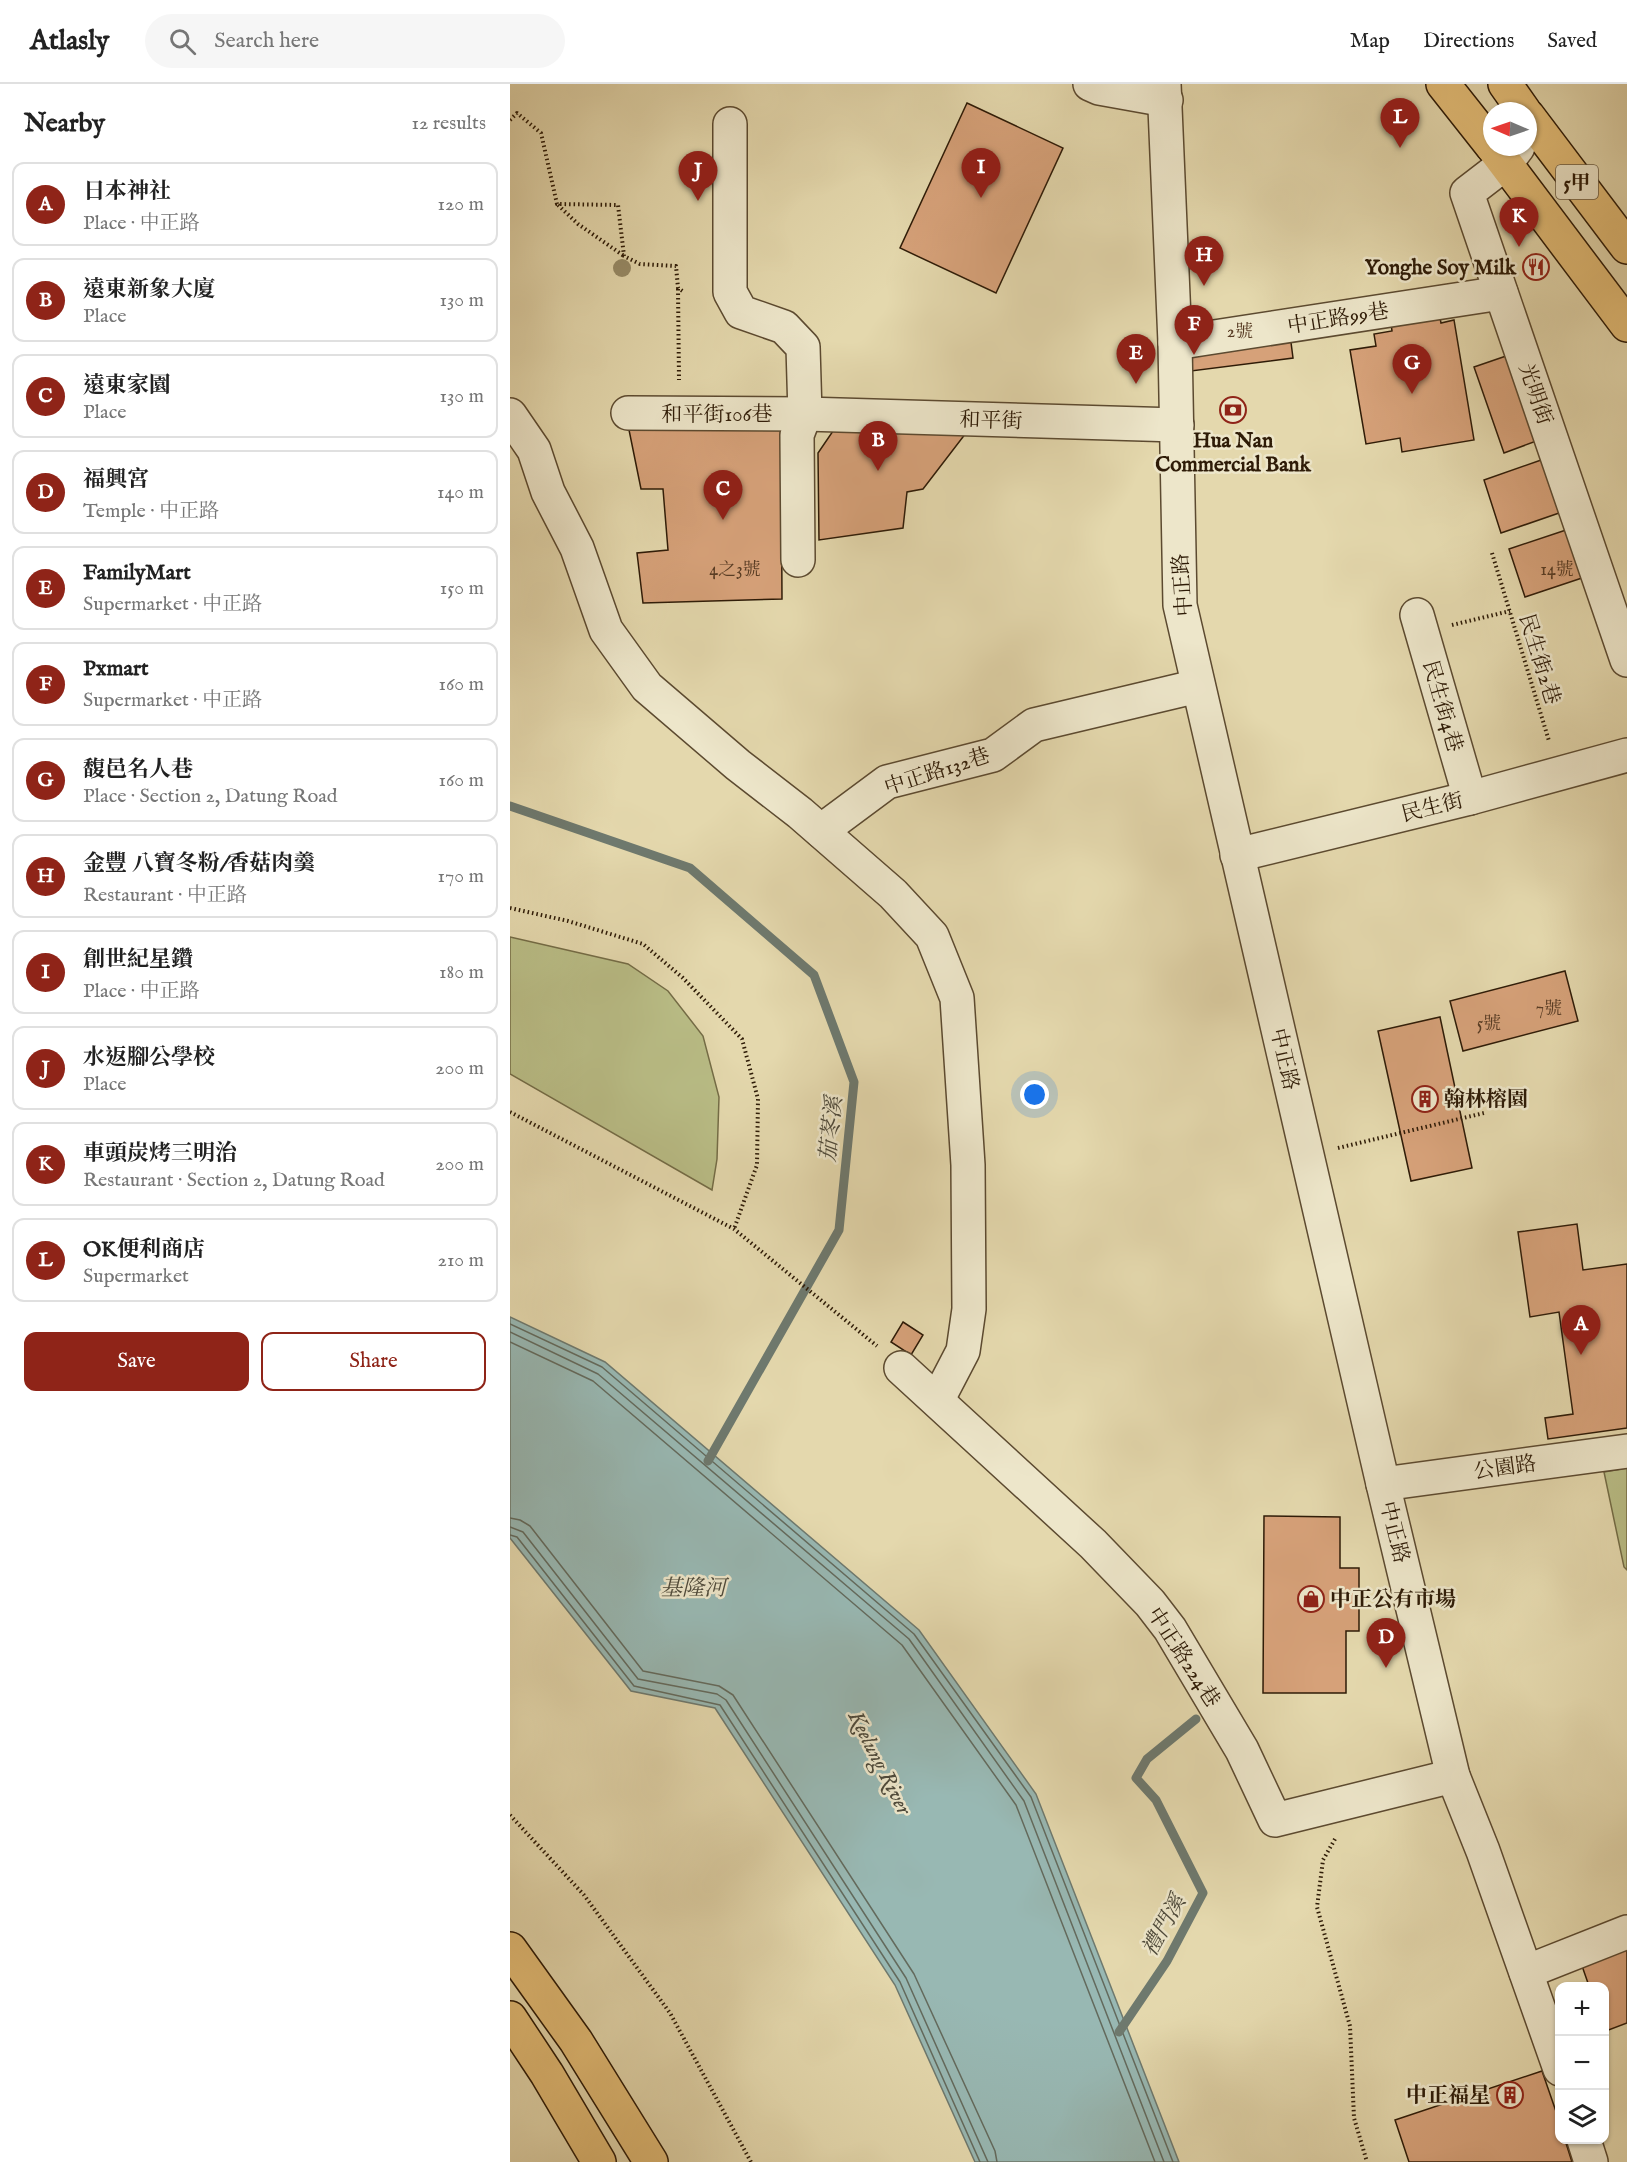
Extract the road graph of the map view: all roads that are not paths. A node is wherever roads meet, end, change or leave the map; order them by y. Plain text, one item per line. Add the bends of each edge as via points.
1 (1090, 84) edge
2 (1443, 84) edge
3 (1505, 84) edge
4 (1165, 92) edge
5 (1508, 102) edge
6 (1483, 113) edge
7 (730, 124) dead end
8 (1498, 156) edge
9 (1527, 156) edge
10 (1535, 156) edge
11 (1627, 247) edge
12 (1498, 283) junction
13 (1627, 325) edge
14 (1175, 332) junction
15 (628, 413) dead end
16 (805, 414) junction
17 (510, 415) edge
18 (1177, 425) junction
19 (798, 560) dead end
20 (1420, 625) road end
21 (1627, 660) edge
22 (1198, 686) junction
23 (1627, 755) edge
24 (1470, 798) junction
25 (821, 831) junction
26 (1237, 855) junction
27 (901, 1368) dead end
28 (938, 1399) junction
29 (1627, 1451) edge
30 (1383, 1484) junction
31 (1454, 1776) junction
32 (1627, 1932) edge
33 (510, 1949) edge
34 (1526, 1972) junction
35 (510, 2018) edge
36 (1555, 2055) edge
37 (1586, 2144) edge
38 (599, 2162) edge
39 (651, 2162) edge
40 (1591, 2162) edge

1 - 4 street, 中正路 via 1099,88
2 - 6 main road, 5甲
3 - 5 main road, 5甲
4 - 14 street, 中正路
7 - 16 street via 730,292 741,312 784,327 803,347
8 - 12 street, 光明街 via 1467,193
9 - 13 main road, 5甲
10 - 11 main road, 5甲
12 - 14 street
12 - 21 street, 光明街
14 - 18 street, 中正路
15 - 16 street, 和平街106巷
16 - 18 street, 和平街
16 - 19 street via 797,435
17 - 25 street via 534,450 548,492 577,548 606,630 647,687
18 - 22 street, 中正路 via 1180,605
20 - 24 street, 民生街4巷
22 - 25 street, 中正路132巷 via 1034,725 993,755 887,782
22 - 26 street, 中正路
23 - 24 street, 民生街
24 - 26 street, 民生街
25 - 28 street via 893,894 932,936 957,998 968,1165 969,1309 963,1351
26 - 30 street, 中正路
27 - 28 street, 中正路224巷
28 - 31 street, 中正路224巷 via 1150,1603 1170,1629 1242,1750 1275,1820
29 - 30 street, 公園路
30 - 31 street, 中正路
31 - 34 street, 中正路
32 - 34 street
33 - 39 main road via 576,2041
34 - 36 street, 中正路
35 - 38 main road
37 - 40 street

